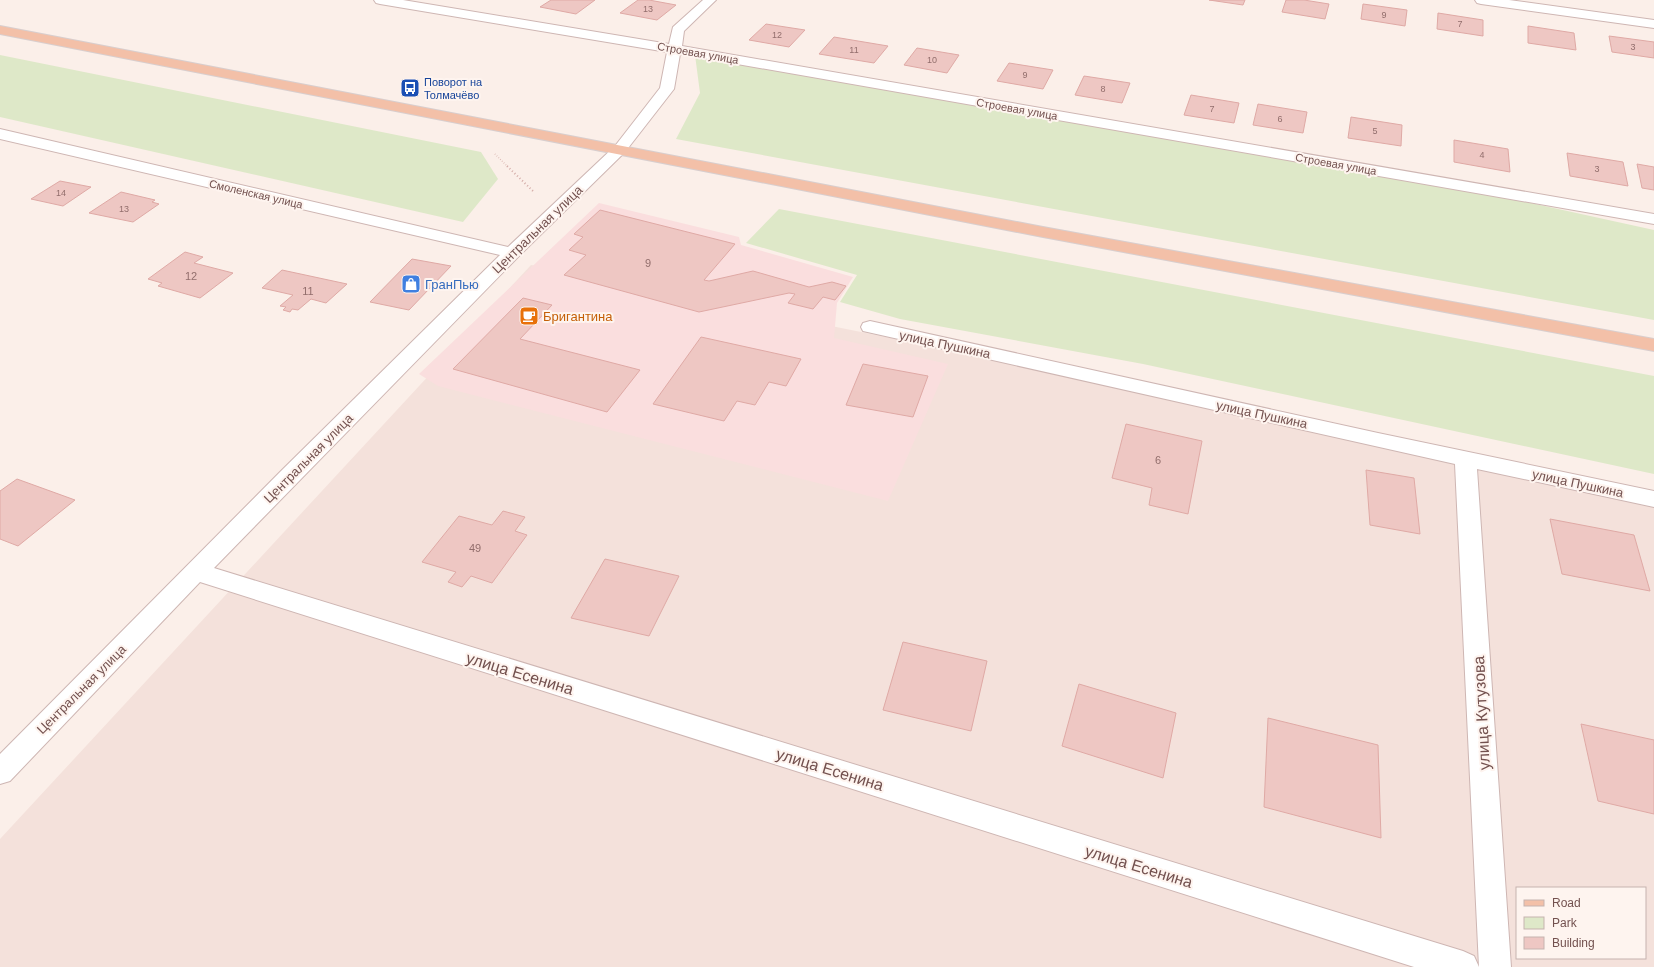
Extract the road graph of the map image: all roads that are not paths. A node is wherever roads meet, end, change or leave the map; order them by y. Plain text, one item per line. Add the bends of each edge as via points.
1 (380, 0) edge
2 (710, 0) edge
3 (1481, 0) edge
4 (1654, 24) edge
5 (0, 30) edge
6 (674, 49) junction
7 (0, 134) edge
8 (620, 148) junction
9 (1654, 219) edge
10 (512, 253) junction
11 (870, 328) dead end
12 (1654, 345) edge
13 (1466, 459) junction
14 (1654, 499) edge
15 (197, 572) junction
16 (0, 772) edge
17 (1463, 967) edge
18 (1496, 967) edge

1 - 6 street, Строевая улица
2 - 6 street, Центральная улица via 678,30
3 - 4 street
5 - 8 main road
6 - 8 street, Центральная улица via 667,89
6 - 9 street, Строевая улица
7 - 10 street, Смоленская улица
8 - 10 street, Центральная улица
8 - 12 main road via 1051,234
10 - 15 street, Центральная улица
11 - 13 street, улица Пушкина
13 - 14 street, улица Пушкина
13 - 18 street, улица Кутузова
15 - 16 street, Центральная улица
15 - 17 street, улица Есенина

